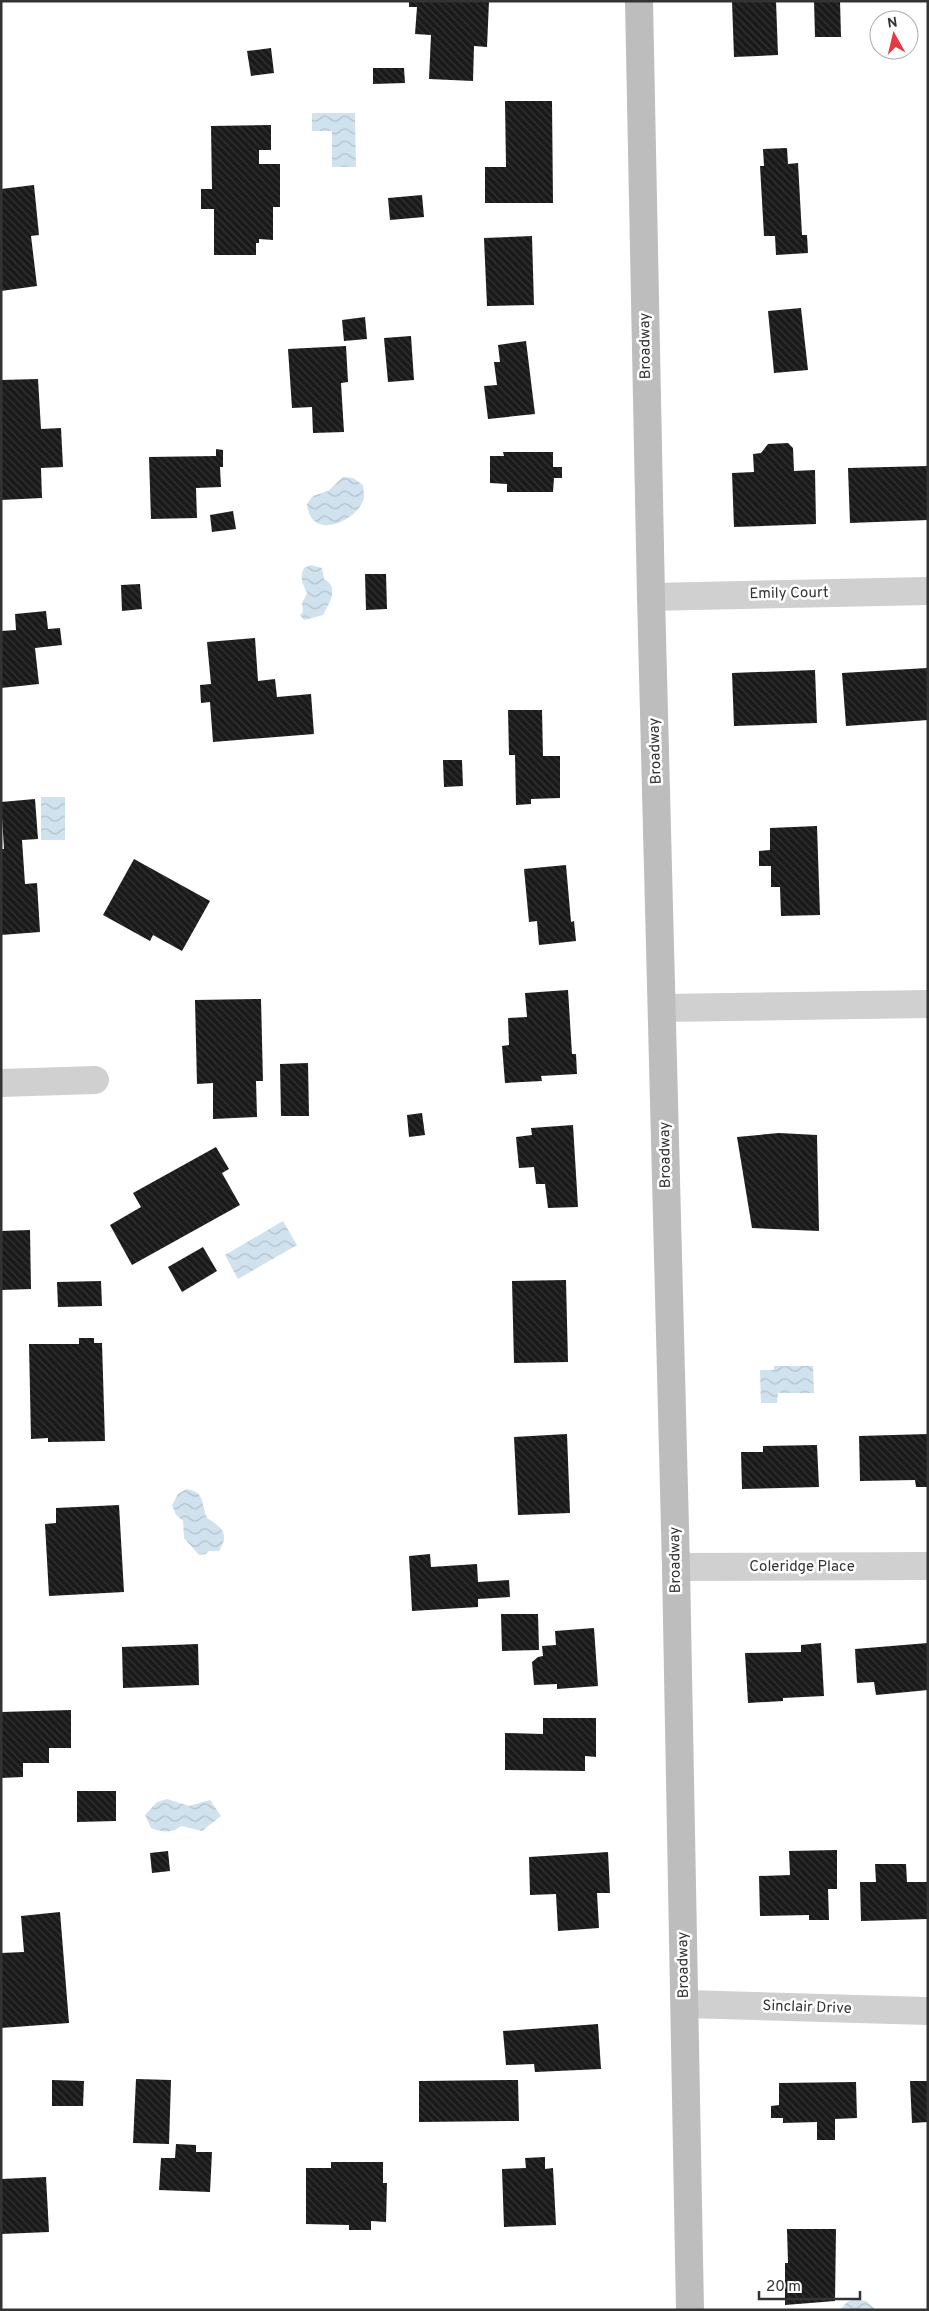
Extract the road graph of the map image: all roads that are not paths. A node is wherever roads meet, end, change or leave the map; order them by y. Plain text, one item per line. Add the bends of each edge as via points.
1 (639, 1) edge
2 (928, 591) edge
3 (651, 598) junction
4 (928, 1004) edge
5 (663, 1008) junction
6 (94, 1080) dead end
7 (1, 1083) edge
8 (928, 1566) edge
9 (676, 1567) junction
10 (685, 2004) junction
11 (928, 2011) edge
12 (690, 2310) edge

1 - 3 main road, Broadway
2 - 3 street, Emily Court
3 - 5 main road, Broadway
4 - 5 street
5 - 9 main road, Broadway
6 - 7 street
8 - 9 street, Coleridge Place
9 - 10 main road, Broadway
10 - 11 street, Sinclair Drive
10 - 12 main road, Broadway

